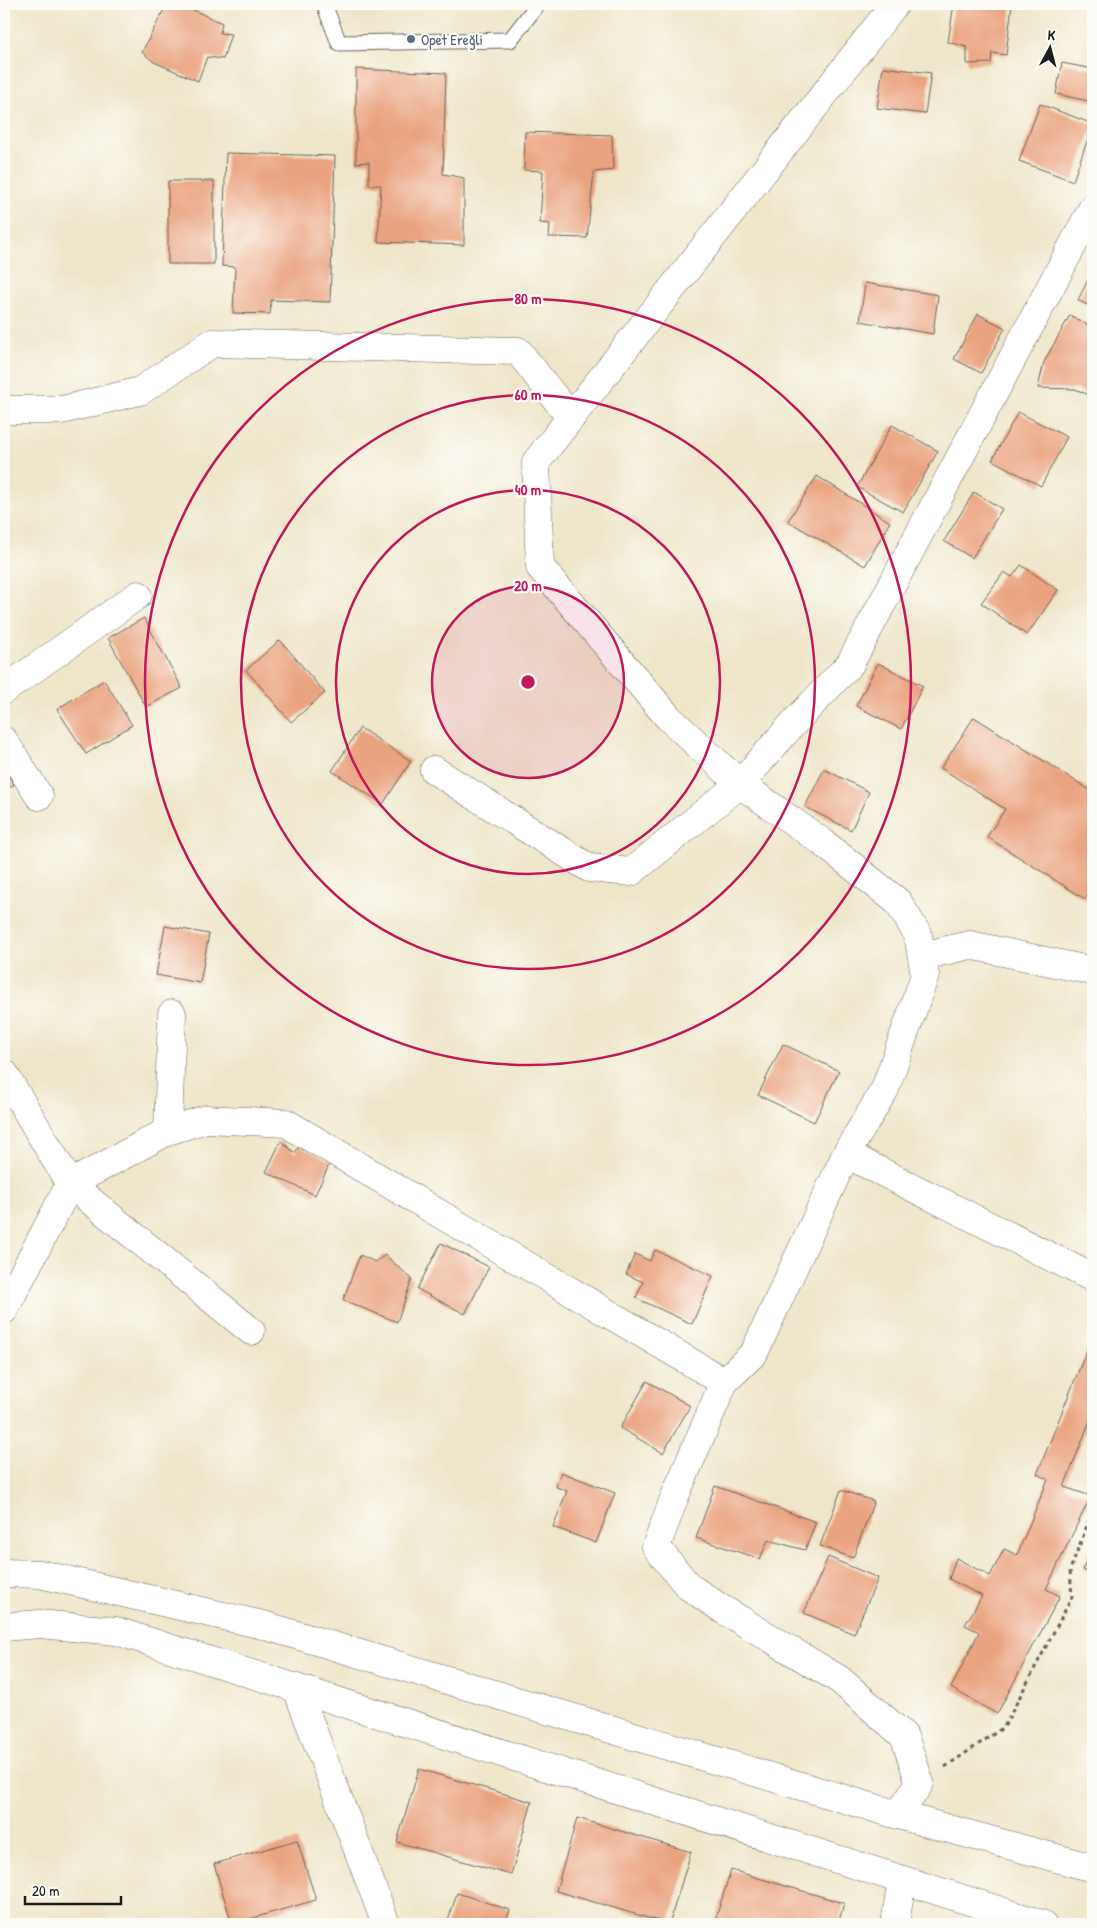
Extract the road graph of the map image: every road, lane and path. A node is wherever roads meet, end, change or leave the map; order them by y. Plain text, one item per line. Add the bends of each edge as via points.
1 (324, 4) edge
2 (538, 4) edge
3 (895, 4) edge
4 (1093, 207) edge
5 (4, 410) edge
6 (571, 418) junction
7 (138, 595) dead end
8 (4, 690) edge
9 (4, 741) edge
10 (434, 770) dead end
11 (740, 784) junction
12 (39, 796) dead end
13 (922, 956) junction
14 (1093, 972) edge
15 (172, 1014) dead end
16 (4, 1073) edge
17 (168, 1131) junction
18 (846, 1154) junction
19 (70, 1184) junction
20 (1093, 1278) edge
21 (4, 1310) edge
22 (251, 1331) dead end
23 (724, 1382) junction
24 (1093, 1510) edge
25 (4, 1573) edge
26 (4, 1628) edge
27 (297, 1689) junction
28 (920, 1783) junction
29 (898, 1815) junction
30 (1093, 1868) edge
31 (902, 1880) junction
32 (386, 1924) edge
33 (895, 1924) edge
34 (1042, 1924) edge

1 - 2 lane via 339,43 510,40
3 - 6 street
4 - 11 street via 850,664
5 - 6 street via 62,410 140,391 212,343 518,351
6 - 11 street via 536,462 540,567 668,717
7 - 8 street
9 - 12 street
10 - 11 street via 589,868 631,872
11 - 13 street via 822,842 898,902 918,935
13 - 14 street via 970,946
13 - 18 street via 925,975 885,1089
15 - 17 street
16 - 19 street
17 - 19 street
17 - 23 street via 206,1119 286,1123
18 - 20 street
18 - 23 street via 754,1353
19 - 21 street
19 - 22 street
23 - 28 street via 656,1548 688,1586 840,1680 904,1736
24 - 28 path via 1070,1570 1072,1597 1004,1727
25 - 29 street via 40,1574 263,1626
26 - 27 street via 39,1624 116,1631
27 - 31 street
27 - 32 street
28 - 29 street
29 - 30 street
31 - 33 street
31 - 34 street

